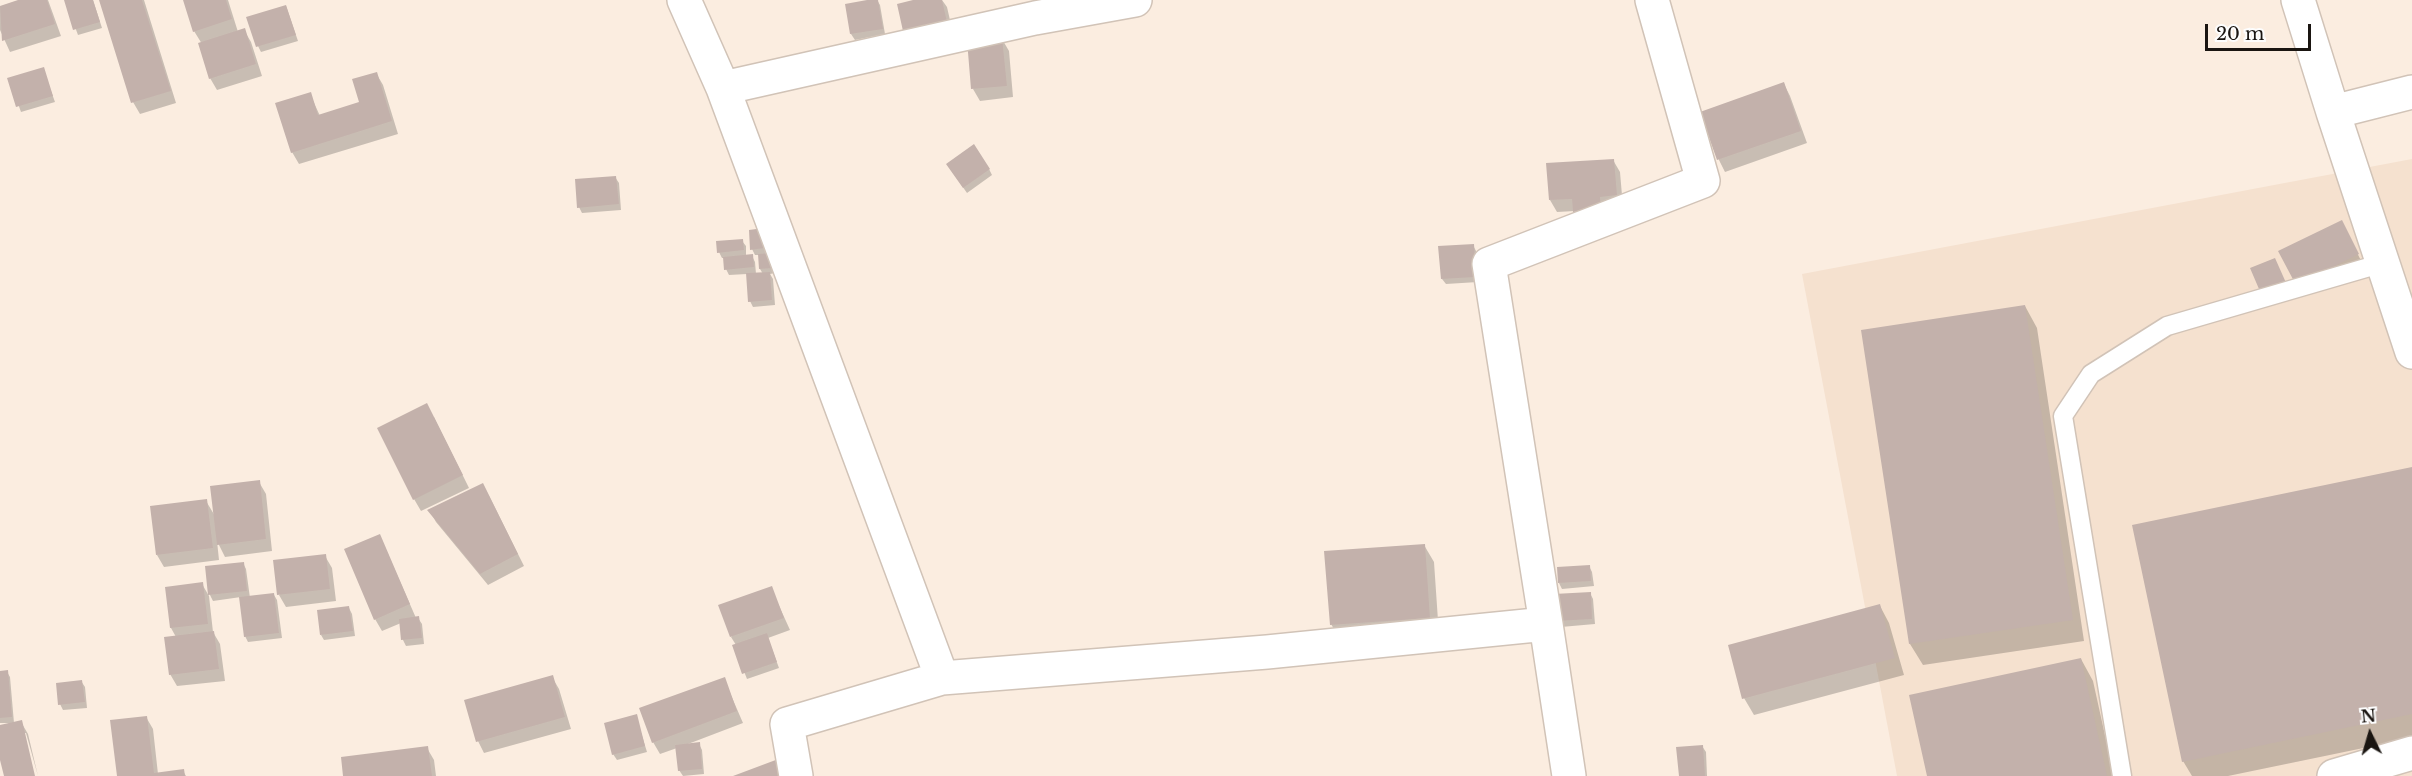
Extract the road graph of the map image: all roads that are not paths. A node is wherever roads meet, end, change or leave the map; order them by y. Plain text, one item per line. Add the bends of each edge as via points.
1 (684, 0) edge
2 (1135, 0) edge
3 (1652, 0) edge
4 (2298, 0) edge
5 (723, 88) junction
6 (2412, 92) edge
7 (2333, 112) junction
8 (2383, 263) junction
9 (2412, 352) edge
10 (1546, 624) junction
11 (942, 678) junction
12 (2412, 753) edge
13 (796, 776) edge
14 (1569, 776) edge
15 (2122, 776) edge
16 (2334, 776) edge

1 - 5 street
2 - 5 street via 1035,18
3 - 10 street via 1703,181 1489,264
4 - 7 street
5 - 11 street
6 - 7 street
7 - 8 street
8 - 9 street
8 - 15 lane via 2167,326 2091,374 2063,416
10 - 11 street via 1267,652
10 - 14 street
11 - 13 street via 787,724
12 - 16 street

